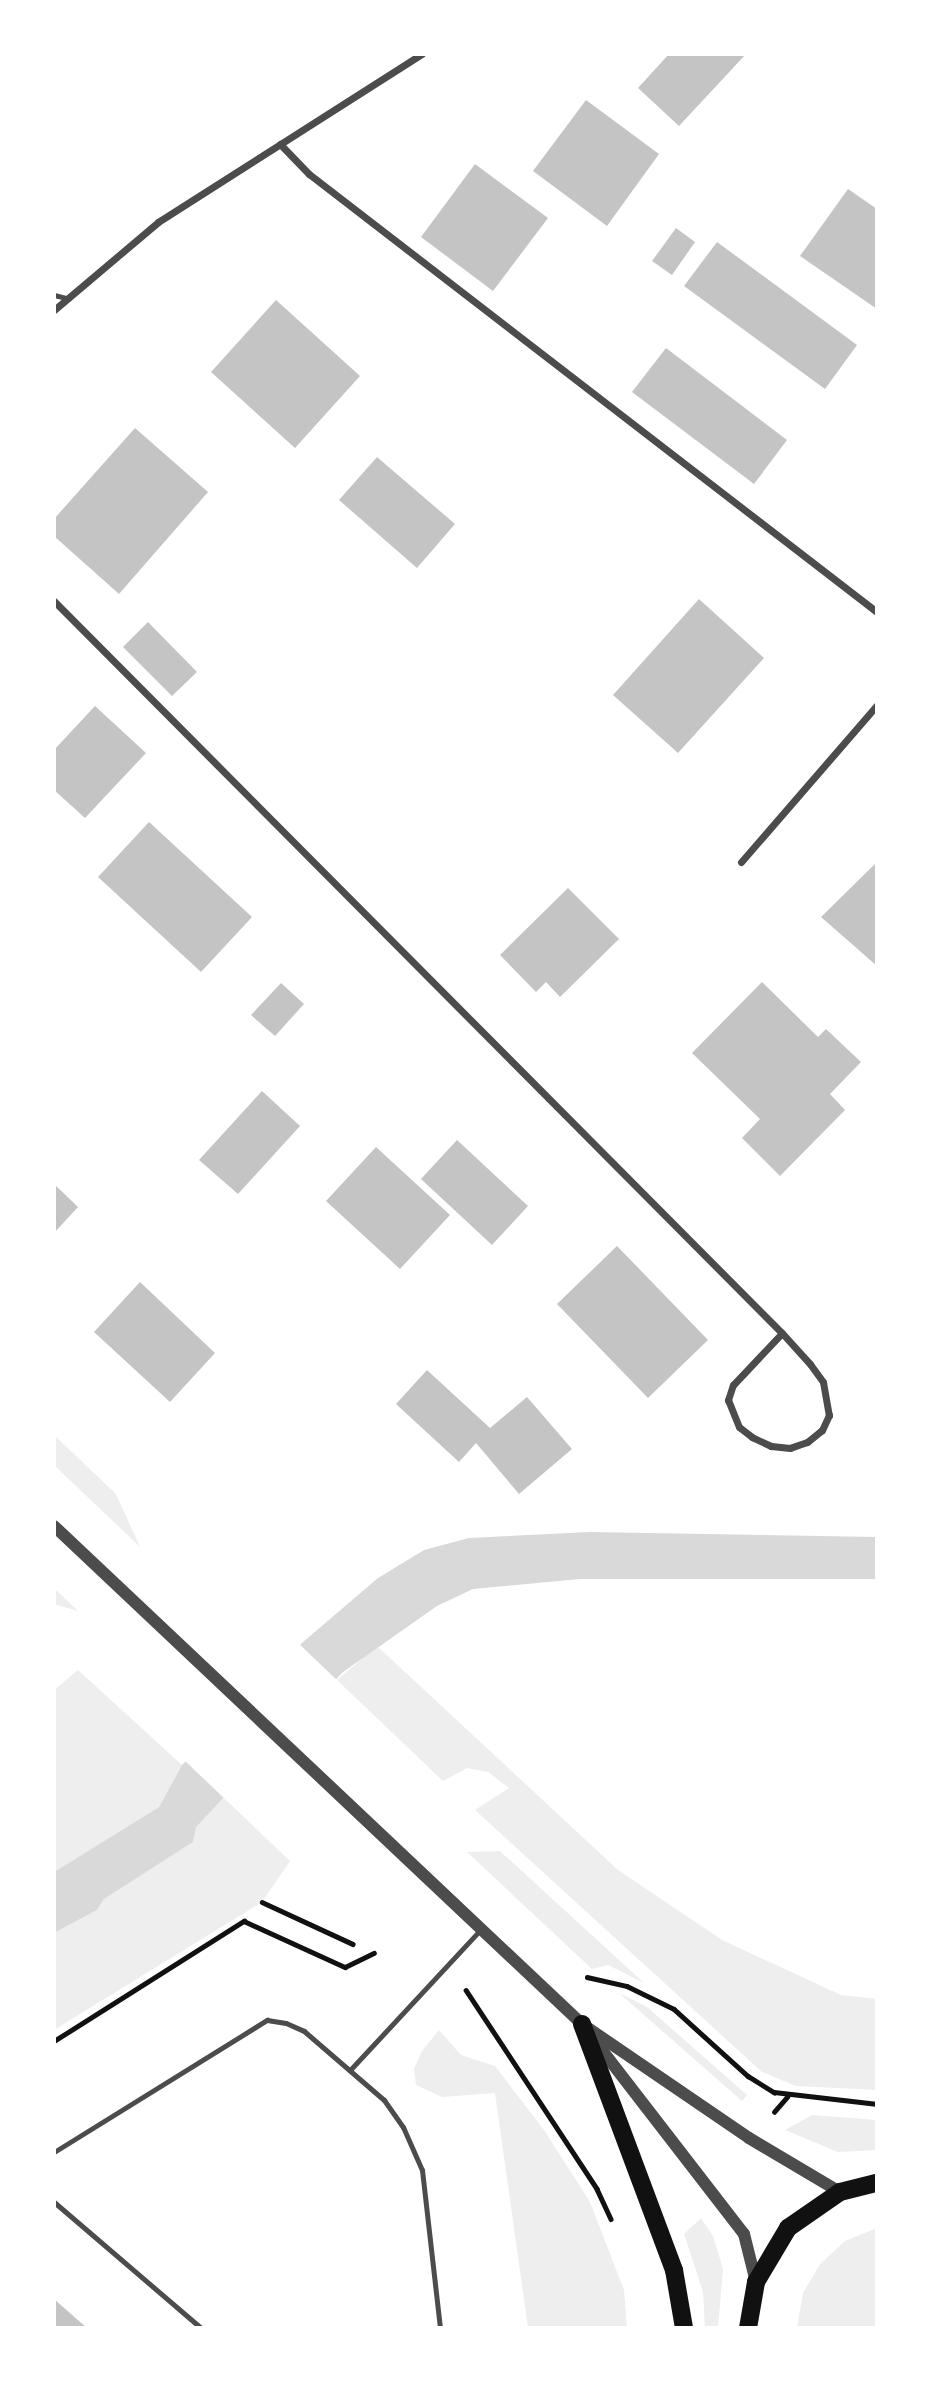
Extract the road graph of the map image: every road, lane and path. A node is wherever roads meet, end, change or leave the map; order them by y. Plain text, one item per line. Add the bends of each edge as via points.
1 (422, 54) edge
2 (280, 144) junction
3 (54, 295) edge
4 (66, 298) junction
5 (54, 310) edge
6 (54, 601) edge
7 (877, 612) edge
8 (877, 705) edge
9 (741, 862) dead end
10 (782, 1333) junction
11 (54, 1526) edge
12 (262, 1902) dead end
13 (481, 1929) junction
14 (353, 1944) dead end
15 (374, 1952) dead end
16 (588, 1978) dead end
17 (582, 2024) junction
18 (495, 2034) dead end
19 (54, 2040) edge
20 (350, 2070) junction
21 (877, 2104) edge
22 (54, 2152) edge
23 (877, 2183) edge
24 (840, 2192) junction
25 (54, 2202) edge
26 (615, 2230) dead end
27 (756, 2282) junction
28 (201, 2328) edge
29 (440, 2328) edge
30 (684, 2328) edge
31 (748, 2328) edge

1 - 2 street
2 - 4 street via 158,222
2 - 7 street via 309,174
3 - 4 lane
4 - 5 street
6 - 10 street
8 - 9 street
10 - 10 street via 817,1373 829,1398 830,1415 822,1430 790,1448 771,1446 739,1427 728,1400 733,1385
11 - 13 street
12 - 14 path
13 - 17 street
13 - 20 lane
15 - 19 path via 345,1967 244,1921
16 - 21 path via 627,1986 674,2009 748,2076 774,2092
17 - 24 street via 780,2158
17 - 27 street via 744,2234
17 - 30 main road via 674,2270
18 - 26 path via 597,2189
20 - 22 lane via 304,2031 267,2020
20 - 29 lane via 384,2100 403,2127 422,2171
23 - 24 main road
24 - 27 main road via 788,2228
25 - 28 lane
27 - 31 main road

